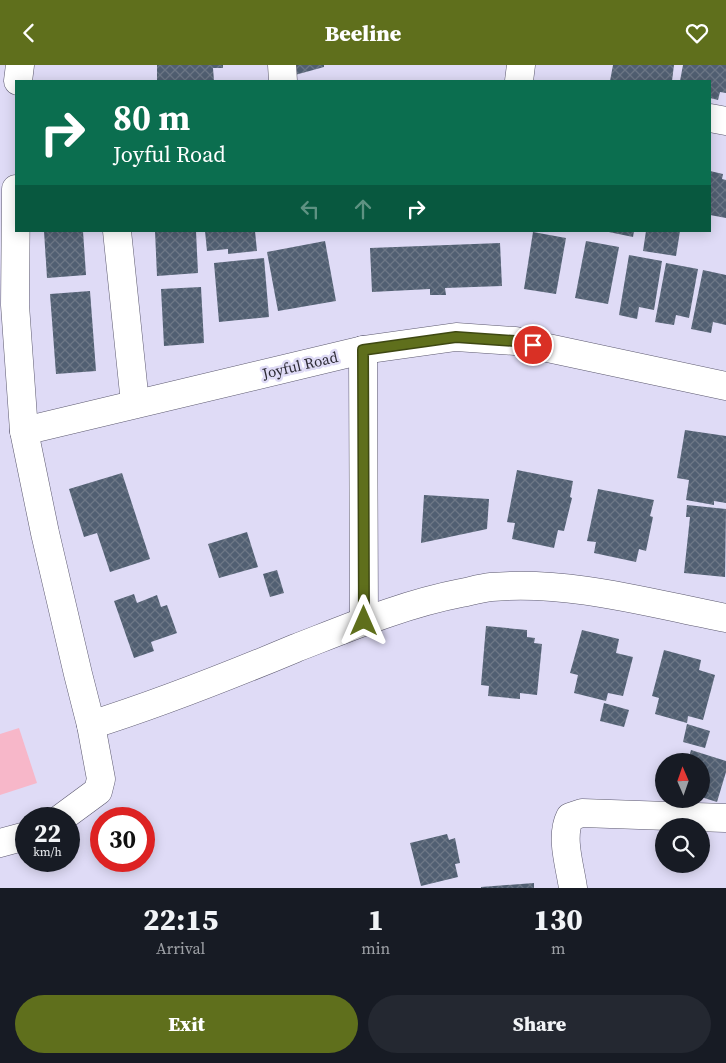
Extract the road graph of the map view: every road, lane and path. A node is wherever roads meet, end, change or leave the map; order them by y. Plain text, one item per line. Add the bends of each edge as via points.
1 (20, 65) edge
2 (282, 65) edge
3 (521, 65) edge
4 (18, 80) edge
5 (283, 80) edge
6 (518, 80) edge
7 (711, 117) edge
8 (726, 121) edge
9 (15, 204) edge
10 (117, 232) edge
11 (8, 309) edge
12 (363, 350) junction
13 (726, 386) edge
14 (135, 403) junction
15 (24, 431) junction
16 (726, 618) edge
17 (364, 621) junction
18 (91, 725) junction
19 (76, 807) edge
20 (725, 818) dead end
21 (15, 839) edge
22 (0, 843) edge
23 (573, 888) edge

1 - 4 street
2 - 5 street
3 - 6 street
7 - 8 street
9 - 11 street
10 - 14 street
11 - 15 street
12 - 13 street, Joyful Road via 456,337 515,341
12 - 14 street, Joyful Road
12 - 17 street
14 - 15 street, Joyful Road
15 - 18 street
16 - 17 street via 609,594 543,586 490,587 432,599
17 - 18 street via 141,709
18 - 19 street via 101,779 98,791
20 - 23 street via 582,813 570,817 565,826
21 - 22 street

